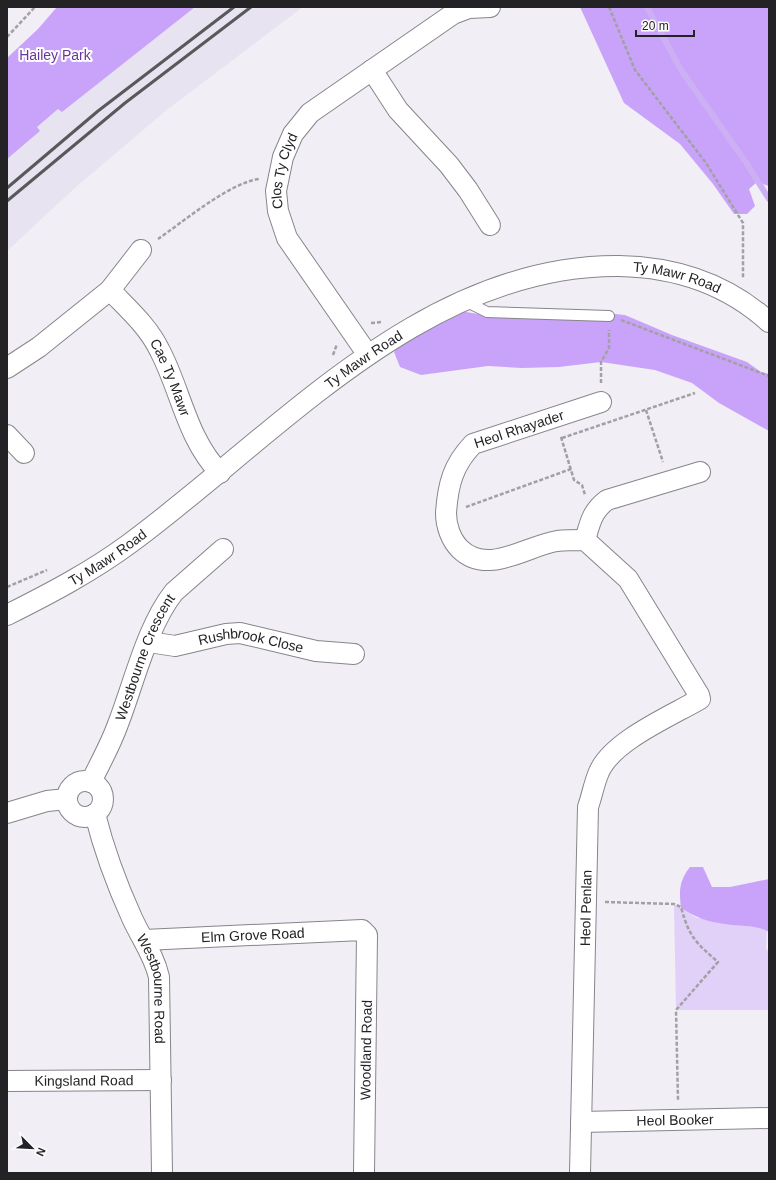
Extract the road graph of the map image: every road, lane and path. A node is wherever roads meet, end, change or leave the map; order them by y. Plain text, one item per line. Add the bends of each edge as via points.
1 (35, 7) edge
2 (490, 7) edge
3 (609, 7) edge
4 (7, 37) edge
5 (372, 70) junction
6 (279, 176) junction
7 (490, 226) dead end
8 (141, 250) joint
9 (743, 283) dead end
10 (110, 290) junction
11 (465, 301) junction
12 (610, 316) junction
13 (769, 322) edge
14 (368, 355) junction
15 (7, 368) edge
16 (769, 376) edge
17 (695, 393) dead end
18 (600, 402) joint
19 (646, 410) junction
20 (555, 417) junction
21 (7, 435) edge
22 (562, 438) junction
23 (24, 454) dead end
24 (571, 469) junction
25 (700, 472) dead end
26 (220, 473) junction
27 (669, 481) junction
28 (446, 515) junction
29 (591, 517) junction
30 (585, 540) junction
31 (223, 549) dead end
32 (50, 569) dead end
33 (7, 587) edge
34 (7, 615) edge
35 (149, 642) junction
36 (354, 654) dead end
37 (91, 782) junction
38 (67, 798) junction
39 (7, 814) edge
40 (95, 814) junction
41 (586, 902) junction
42 (362, 930) joint
43 (144, 940) junction
44 (161, 1080) junction
45 (7, 1081) edge
46 (769, 1118) edge
47 (678, 1121) junction
48 (581, 1122) junction
49 (162, 1173) edge
50 (364, 1173) edge
51 (580, 1173) edge

1 - 4 path
2 - 5 street, Clos Ty Clyd via 460,10
3 - 9 path via 635,70 706,163 744,223
5 - 6 street, Clos Ty Clyd via 310,113 293,134 282,157
5 - 7 street via 398,110 468,190
6 - 8 path via 247,180 230,189
6 - 14 street, Clos Ty Clyd via 276,191 278,211 287,238
8 - 10 street
10 - 15 street via 40,347
10 - 26 street, Cae Ty Mawr via 154,339 202,451
11 - 12 lane via 487,312
11 - 13 street, Ty Mawr Road via 524,278 566,269 606,266 654,268 685,275 721,289
11 - 14 street, Ty Mawr Road via 419,324
12 - 16 path
12 - 18 path via 609,348 601,362
14 - 26 street, Ty Mawr Road via 254,443
17 - 19 path
18 - 20 street, Heol Rhayader
19 - 22 path
19 - 27 path
20 - 22 path
20 - 28 street, Heol Rhayader via 473,444 463,454 448,485
21 - 23 street
22 - 24 path
24 - 28 path
24 - 29 path via 574,480 582,485
25 - 27 street
26 - 34 street, Ty Mawr Road via 100,564 46,596
27 - 29 street via 607,500 597,507
28 - 30 street, Heol Rhayader via 447,526 454,543 467,556 486,561 557,541
29 - 30 street
30 - 41 street, Heol Penlan via 628,579 700,699 624,742 599,771 588,807
31 - 35 street, Westbourne Crescent via 174,592 159,616
32 - 33 path
35 - 36 street, Rushbrook Close via 174,646 240,633 316,651
35 - 37 street, Westbourne Crescent via 118,726
37 - 38 street via 76,783 68,792
37 - 40 street via 99,788 103,800
38 - 39 street via 47,801
38 - 40 street via 70,809 79,816
40 - 43 street, Westbourne Road via 118,886
41 - 47 path via 674,904 681,907 687,928 696,943 718,962 676,1010
41 - 48 street, Heol Penlan
42 - 43 street, Elm Grove Road
42 - 50 street, Woodland Road via 367,934
43 - 44 street, Westbourne Road via 160,977
44 - 45 street, Kingsland Road
44 - 49 street, Westbourne Road
46 - 47 street, Heol Booker
47 - 48 street, Heol Booker
48 - 51 street, Heol Penlan

